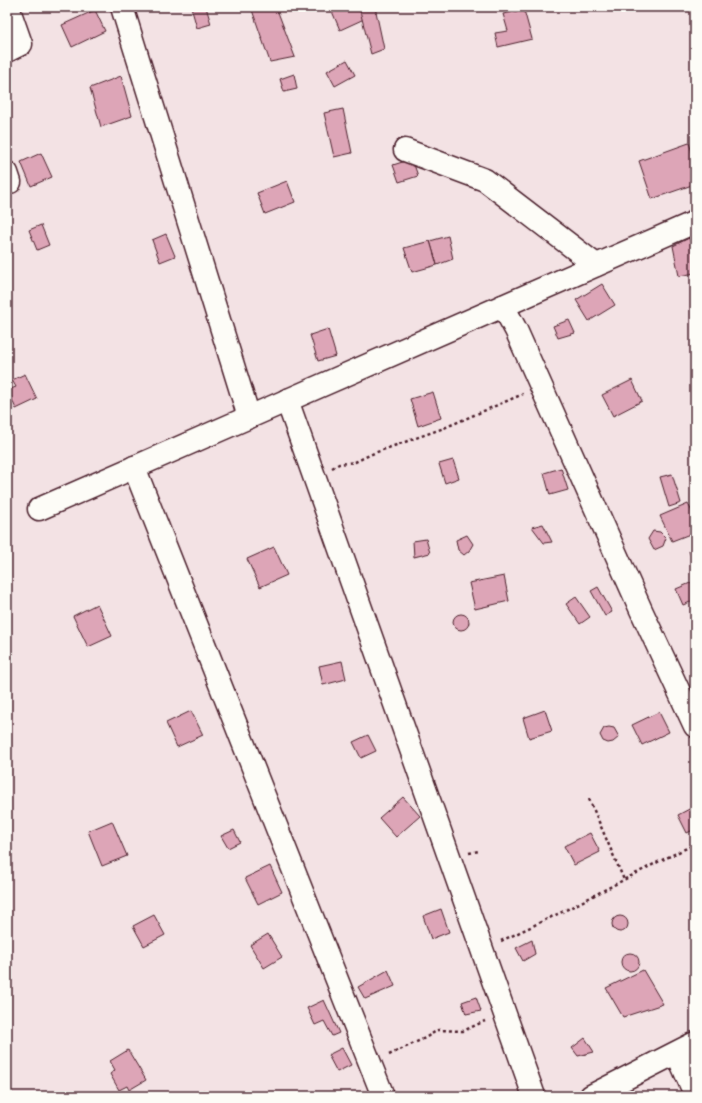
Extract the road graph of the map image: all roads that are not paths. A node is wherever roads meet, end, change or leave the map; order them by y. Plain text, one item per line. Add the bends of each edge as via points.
1 (8, 7) edge
2 (122, 7) edge
3 (7, 50) edge
4 (405, 150) dead end
5 (695, 222) edge
6 (596, 265) junction
7 (503, 306) junction
8 (287, 400) junction
9 (249, 416) junction
10 (134, 467) junction
11 (39, 509) dead end
12 (695, 726) edge
13 (686, 1048) edge
14 (695, 1094) edge
15 (383, 1096) edge
16 (534, 1096) edge
17 (591, 1096) edge

1 - 3 street via 21,44
2 - 9 street
4 - 6 street via 485,180
5 - 6 street
6 - 7 street
7 - 8 street
7 - 12 street
8 - 9 street
8 - 16 street
9 - 10 street
10 - 11 street
10 - 15 street
13 - 14 street
13 - 17 street

